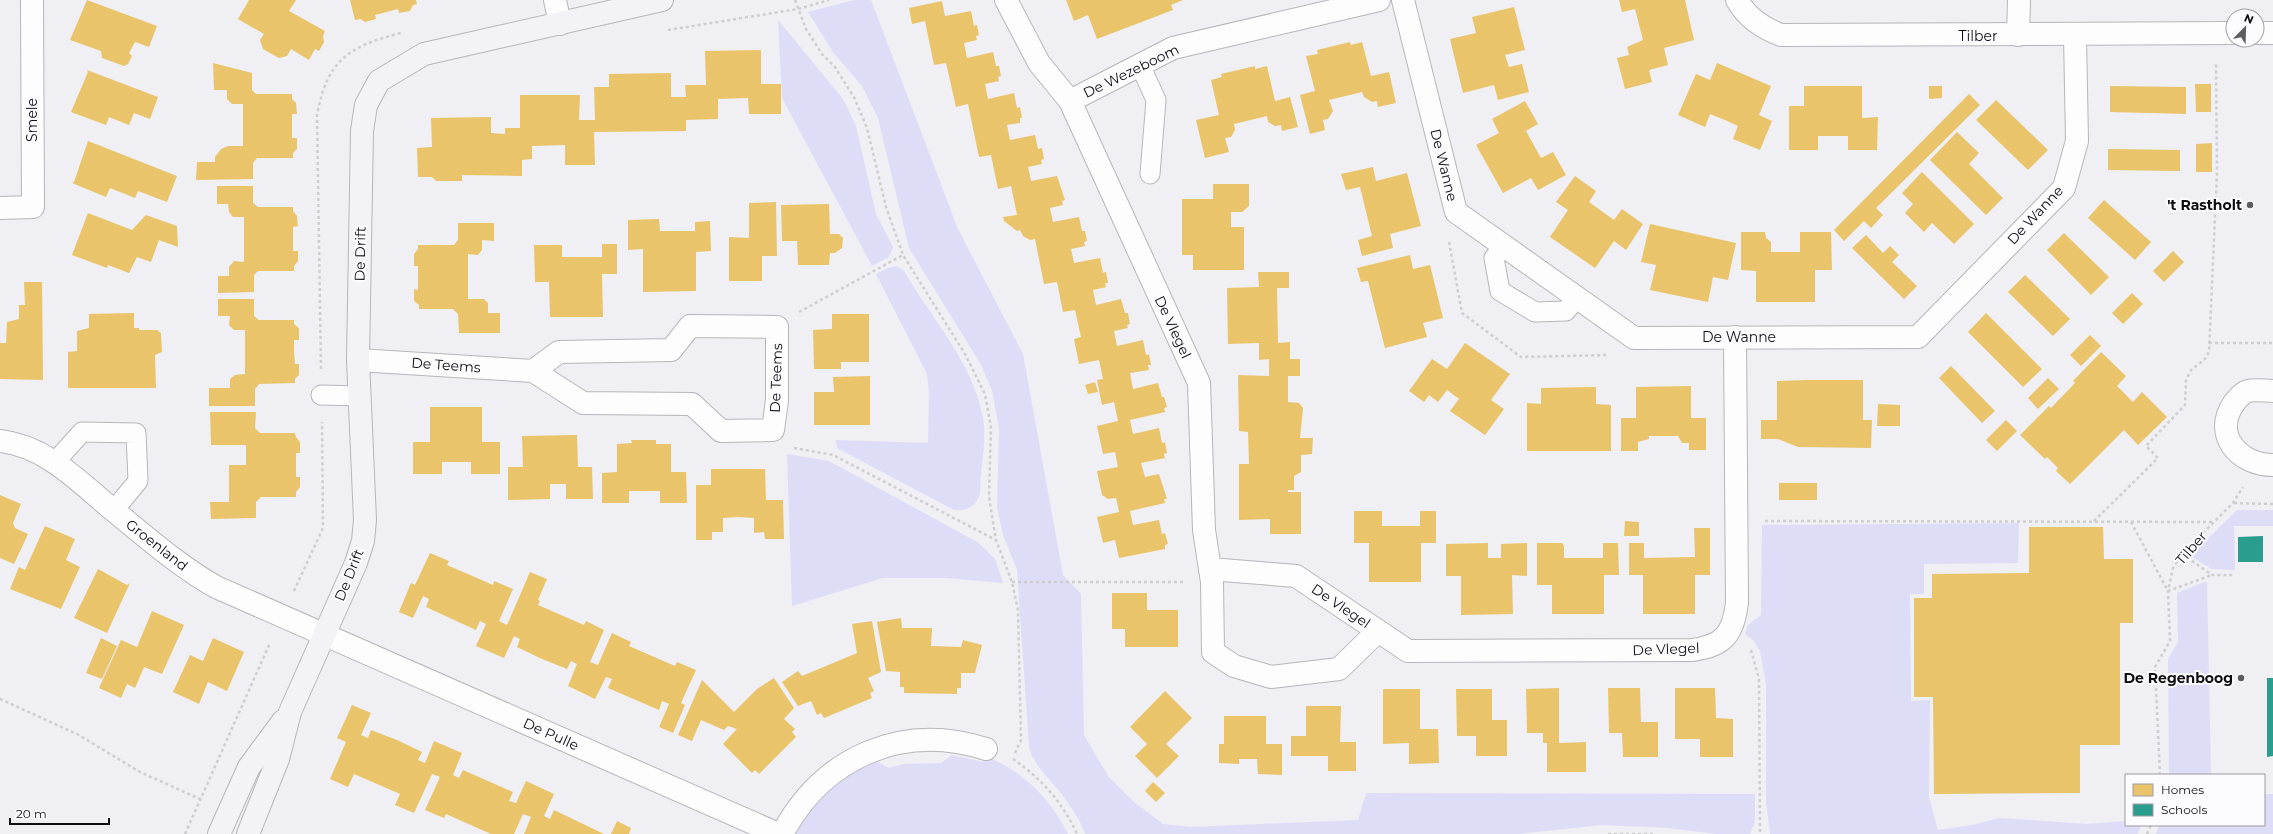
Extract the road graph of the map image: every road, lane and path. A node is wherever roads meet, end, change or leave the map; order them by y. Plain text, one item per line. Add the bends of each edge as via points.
1 (32, 0) edge
2 (555, 0) edge
3 (662, 0) edge
4 (795, 0) edge
5 (829, 0) edge
6 (1006, 0) edge
7 (1379, 0) edge
8 (1404, 0) edge
9 (1737, 0) edge
10 (2019, 0) edge
11 (798, 9) junction
12 (560, 24) junction
13 (662, 30) dead end
14 (2225, 34) edge
15 (2075, 35) junction
16 (2018, 36) junction
17 (1140, 65) junction
18 (1070, 101) junction
19 (1150, 174) dead end
20 (0, 208) edge
21 (1504, 246) junction
22 (903, 255) junction
23 (1577, 298) junction
24 (777, 327) junction
25 (1735, 337) junction
26 (2209, 343) junction
27 (2273, 343) edge
28 (358, 360) junction
29 (533, 371) junction
30 (2273, 391) edge
31 (322, 395) dead end
32 (360, 396) junction
33 (773, 430) junction
34 (0, 441) edge
35 (55, 462) junction
36 (2250, 462) junction
37 (2273, 465) edge
38 (2233, 503) junction
39 (2273, 504) edge
40 (114, 510) junction
41 (1737, 521) junction
42 (2094, 521) junction
43 (2131, 522) junction
44 (2214, 522) junction
45 (996, 540) junction
46 (2182, 554) junction
47 (2212, 575) junction
48 (2235, 575) dead end
49 (1211, 576) junction
50 (1012, 582) junction
51 (2168, 591) junction
52 (1378, 632) junction
53 (1730, 632) junction
54 (325, 633) junction
55 (0, 699) edge
56 (290, 712) junction
57 (986, 749) dead end
58 (2160, 774) edge
59 (228, 812) junction
60 (219, 834) edge
61 (248, 834) edge
62 (778, 834) edge
63 (782, 834) edge
64 (1077, 834) edge
65 (1608, 834) edge
66 (1655, 834) edge
67 (1760, 834) edge

1 - 20 street, Smele via 33,207
2 - 12 street
3 - 12 street, De Drift
4 - 11 path
5 - 11 path
6 - 18 street, De Wezeboom via 1039,63
7 - 17 street, De Wezeboom via 1173,48
8 - 21 street, De Wanne via 1456,212
9 - 16 street, Tilber via 1754,21 1781,35
10 - 16 street
11 - 13 path
11 - 22 path via 806,29 855,99 867,128 886,207
12 - 28 street, De Drift via 424,54 379,81 366,105 362,131
14 - 15 street, Tilber
14 - 26 path
15 - 16 street, Tilber
15 - 25 street, De Wanne via 2077,141 2064,188 1918,337
17 - 18 street, De Wezeboom
17 - 19 lane via 1156,100
18 - 49 street, De Vlegel via 1199,383 1204,530
21 - 23 street, De Wanne
21 - 23 lane via 1494,258 1500,291 1534,312 1566,311
22 - 24 path via 806,307
22 - 45 path via 965,354 985,394 991,427 989,496
23 - 25 street, De Wanne via 1634,338
24 - 29 street, De Teems via 690,326 671,350 559,352
24 - 33 street, De Teems via 777,400
25 - 41 street
26 - 27 path
26 - 42 path via 2205,359 2191,370 2186,380 2185,405 2146,446 2158,458
28 - 29 street, De Teems
28 - 32 street, De Drift
29 - 33 street, De Teems via 583,403 692,404 721,431
30 - 36 street via 2247,391 2237,398 2230,409 2226,426 2229,442 2241,457
31 - 32 lane
32 - 54 street, De Drift via 365,520 363,541
33 - 45 path via 777,444 833,455
34 - 35 street, Groenland via 27,447
35 - 40 street, Groenland
35 - 40 lane via 82,432 136,433 138,481
36 - 37 street
36 - 38 path, Tilber via 2244,487
38 - 39 path
38 - 44 path, Tilber
40 - 54 street, Groenland via 195,575 245,601
41 - 42 path
41 - 53 street via 1737,603 1735,620
42 - 43 path
43 - 44 path
43 - 51 path
44 - 46 path, Tilber
45 - 50 path
46 - 47 path
46 - 51 path, Tilber via 2173,568
47 - 48 path
47 - 51 path
49 - 50 path
49 - 52 street, De Vlegel via 1296,576
49 - 52 street, De Vlegel via 1213,652 1234,666 1271,677 1339,669
50 - 64 path via 1020,624 1021,740 1012,759 1027,768 1057,799
51 - 58 path, Tilber via 2170,641 2155,667
52 - 53 street, De Vlegel via 1408,651 1692,650 1713,645 1723,640
53 - 67 path via 1752,650 1759,679
54 - 56 street, De Drift
54 - 62 street, De Pulle
55 - 59 path via 77,734 140,772
56 - 59 street, De Drift via 249,767
56 - 61 street, De Drift via 278,759
57 - 63 street via 948,740 935,740 901,742 876,749 833,772 815,787 792,815
59 - 60 street, De Drift
65 - 66 path

